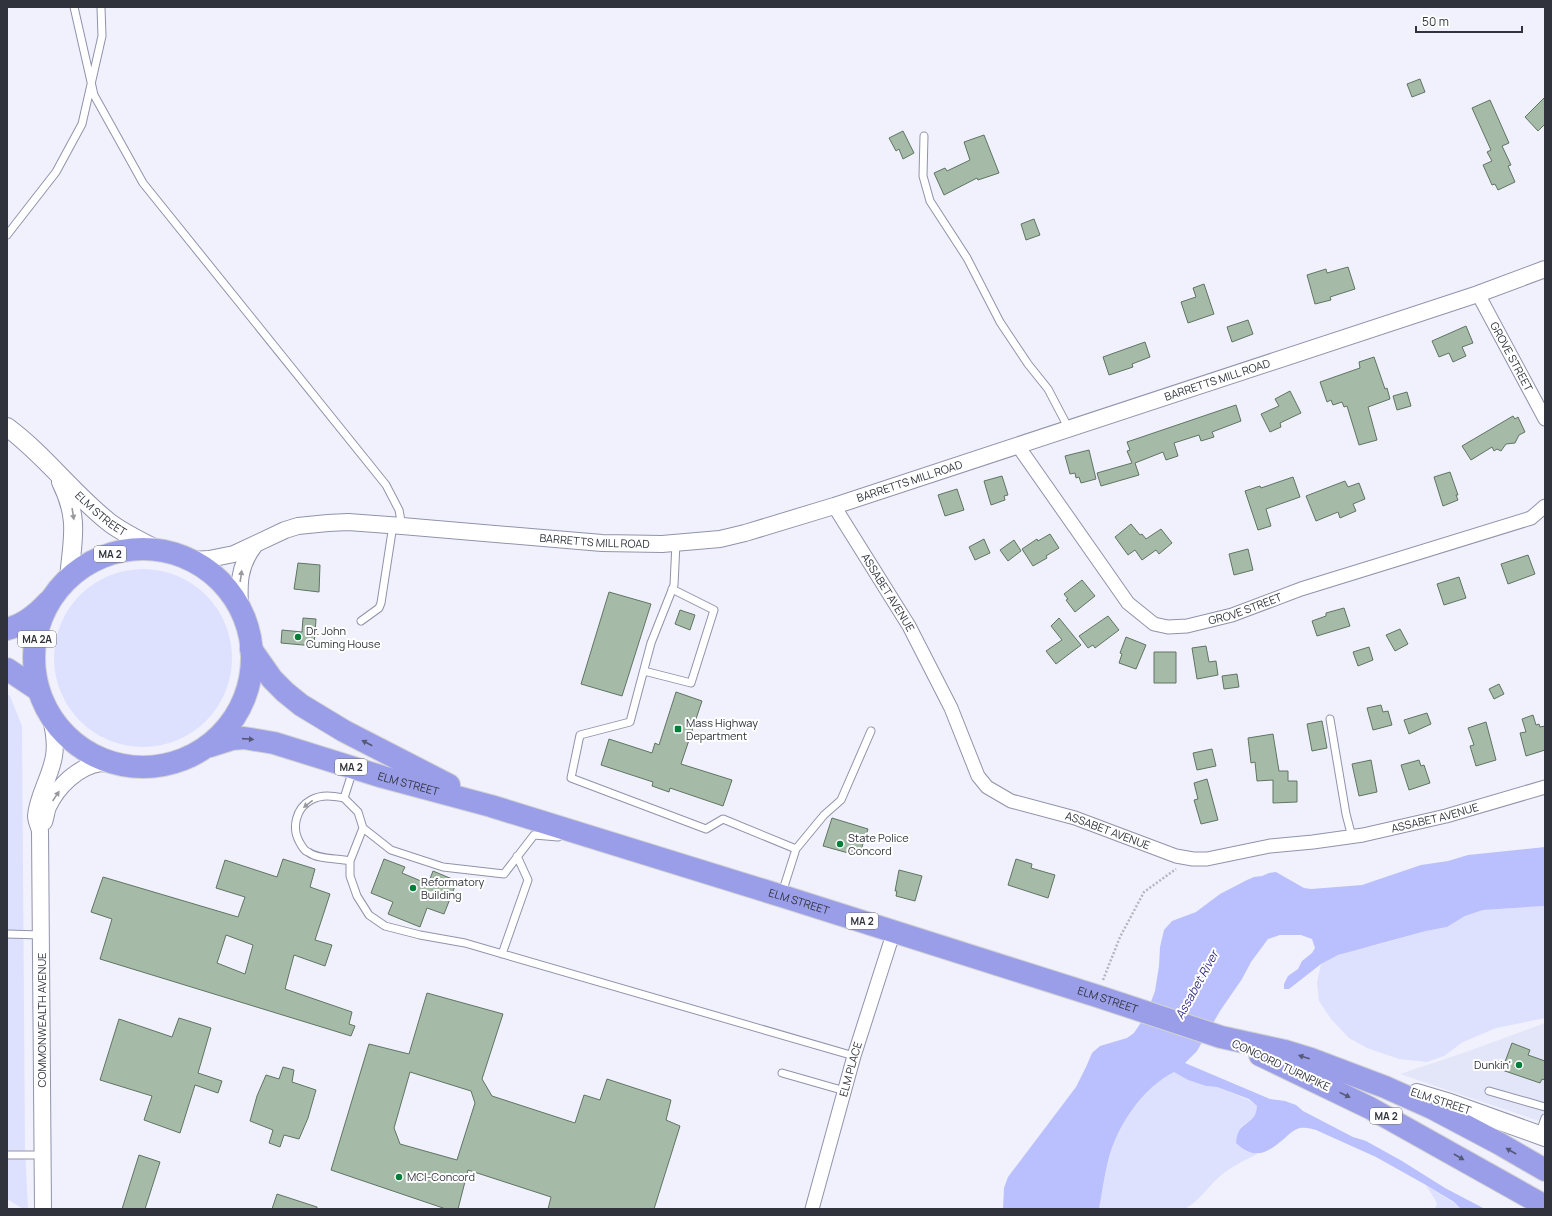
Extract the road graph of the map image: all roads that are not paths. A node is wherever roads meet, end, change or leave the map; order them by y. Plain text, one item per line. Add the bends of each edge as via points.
1 (74, 7) edge
2 (101, 7) edge
3 (92, 83) junction
4 (924, 136) dead end
5 (7, 235) edge
6 (1545, 268) edge
7 (1478, 294) junction
8 (1545, 419) edge
9 (7, 427) edge
10 (1069, 429) junction
11 (1018, 446) junction
12 (51, 466) junction
13 (834, 506) junction
14 (1545, 506) edge
15 (398, 525) junction
16 (676, 543) junction
17 (254, 546) junction
18 (158, 550) junction
19 (190, 560) junction
20 (63, 587) junction
21 (672, 588) junction
22 (240, 610) junction
23 (361, 621) dead end
24 (7, 629) edge
25 (251, 649) junction
26 (7, 669) edge
27 (644, 671) junction
28 (37, 689) junction
29 (52, 719) junction
30 (1330, 719) dead end
31 (871, 731) dead end
32 (210, 746) junction
33 (128, 766) junction
34 (354, 768) junction
35 (1545, 787) edge
36 (344, 798) junction
37 (491, 806) junction
38 (363, 828) junction
39 (40, 831) junction
40 (1352, 837) junction
41 (601, 840) junction
42 (796, 849) junction
43 (517, 856) junction
44 (350, 861) junction
45 (781, 896) junction
46 (894, 931) junction
47 (7, 934) edge
48 (41, 935) junction
49 (502, 954) junction
50 (1221, 1037) junction
51 (854, 1056) junction
52 (1336, 1068) junction
53 (782, 1073) dead end
54 (845, 1091) junction
55 (1489, 1091) dead end
56 (1545, 1107) edge
57 (1545, 1118) edge
58 (1542, 1136) edge
59 (7, 1155) edge
60 (43, 1155) junction
61 (1545, 1170) edge
62 (1545, 1206) edge
63 (43, 1209) edge
64 (812, 1209) edge

1 - 3 lane
2 - 3 lane via 102,36
3 - 5 lane via 82,124 56,172
3 - 15 lane via 94,95 143,183 386,485 399,510
4 - 10 lane via 923,176 930,200 967,258 1000,322 1048,389
6 - 7 street, BARRETTS MILL ROAD
7 - 8 street, GROVE STREET
7 - 10 street, BARRETTS MILL ROAD
9 - 12 main road, ELM STREET / MA 2A
10 - 11 street, BARRETTS MILL ROAD
11 - 13 street, BARRETTS MILL ROAD
11 - 14 street, GROVE STREET via 1128,603 1154,624 1168,627 1187,626 1232,615 1301,589 1531,518
12 - 18 main road, ELM STREET / MA 2A via 111,524
12 -> 20 main road, ELM STREET / MA 2A via 66,493 74,516 73,543
13 - 16 street, BARRETTS MILL ROAD via 746,533 720,539
13 - 40 street, ASSABET AVENUE via 909,626 951,708 978,776 987,787 1000,796 1075,818 1176,856 1193,859 1207,859 1270,846
15 - 16 street, BARRETTS MILL ROAD via 602,543
15 - 17 street, BARRETTS MILL ROAD via 348,522 313,524 285,530
15 - 23 lane via 382,603
16 - 21 lane
17 - 19 street, BARRETTS MILL ROAD via 221,557
22 -> 17 street via 242,566
18 - 19 highway, MA 2
18 - 20 highway, MA 2 via 135,549 103,556 78,571
19 - 22 highway, MA 2 via 202,566 222,583
20 - 24 highway, MA 2 via 27,621
20 - 28 highway, MA 2A via 38,630 35,647
21 - 27 lane via 651,643
21 - 27 lane via 714,610 691,684
22 - 25 highway, MA 2
25 - 32 highway via 250,671 241,703 230,722
37 -> 25 highway, ELM STREET / MA 2 via 319,717 285,692
26 - 28 highway
27 - 42 lane via 630,722 580,735 571,778 706,829 723,818
28 - 29 highway, MA 2 via 42,704
29 - 33 highway, MA 2 via 69,738 83,748 112,762
29 - 39 street, COMMONWEALTH AVENUE via 54,755 38,807 36,818
30 - 40 lane
31 - 42 lane via 841,800 824,815
32 - 33 highway, MA 2 via 201,753 175,762 145,767
32 -> 34 highway, ELM STREET / MA 2 via 232,739 258,740
39 -> 33 street, COMMONWEALTH AVENUE via 55,795 75,773 101,763
34 - 36 lane
34 - 37 highway, ELM STREET / MA 2
35 - 40 street, ASSABET AVENUE via 1425,821
36 - 38 lane via 358,812
36 -> 44 lane via 325,795 311,800 296,818 295,829 298,840 307,852 321,857
37 - 41 highway, ELM STREET / MA 2
38 - 43 lane via 391,850 443,867 504,874
38 - 44 lane
39 - 48 street, COMMONWEALTH AVENUE
41 - 43 lane via 534,835
41 - 45 highway, ELM STREET / MA 2
42 - 45 lane
43 - 49 lane via 528,880
44 - 49 lane via 350,876 357,896 369,915 386,926 420,936 465,943
45 - 46 highway, ELM STREET / MA 2
46 - 50 highway, ELM STREET / MA 2
46 - 51 street, ELM PLACE
47 - 48 lane
48 - 60 street, COMMONWEALTH AVENUE
49 - 51 lane
52 -> 50 highway, CONCORD TURNPIKE / MA 2 via 1285,1051
50 -> 62 highway, CONCORD TURNPIKE / MA 2 via 1370,1108
51 - 54 street, ELM PLACE
52 - 58 main road, ELM STREET via 1447,1102
61 -> 52 highway, CONCORD TURNPIKE / MA 2 via 1432,1108
53 - 54 lane
54 - 64 street, ELM PLACE
55 - 56 lane
57 - 58 lane
59 - 60 lane
60 - 63 street, COMMONWEALTH AVENUE

